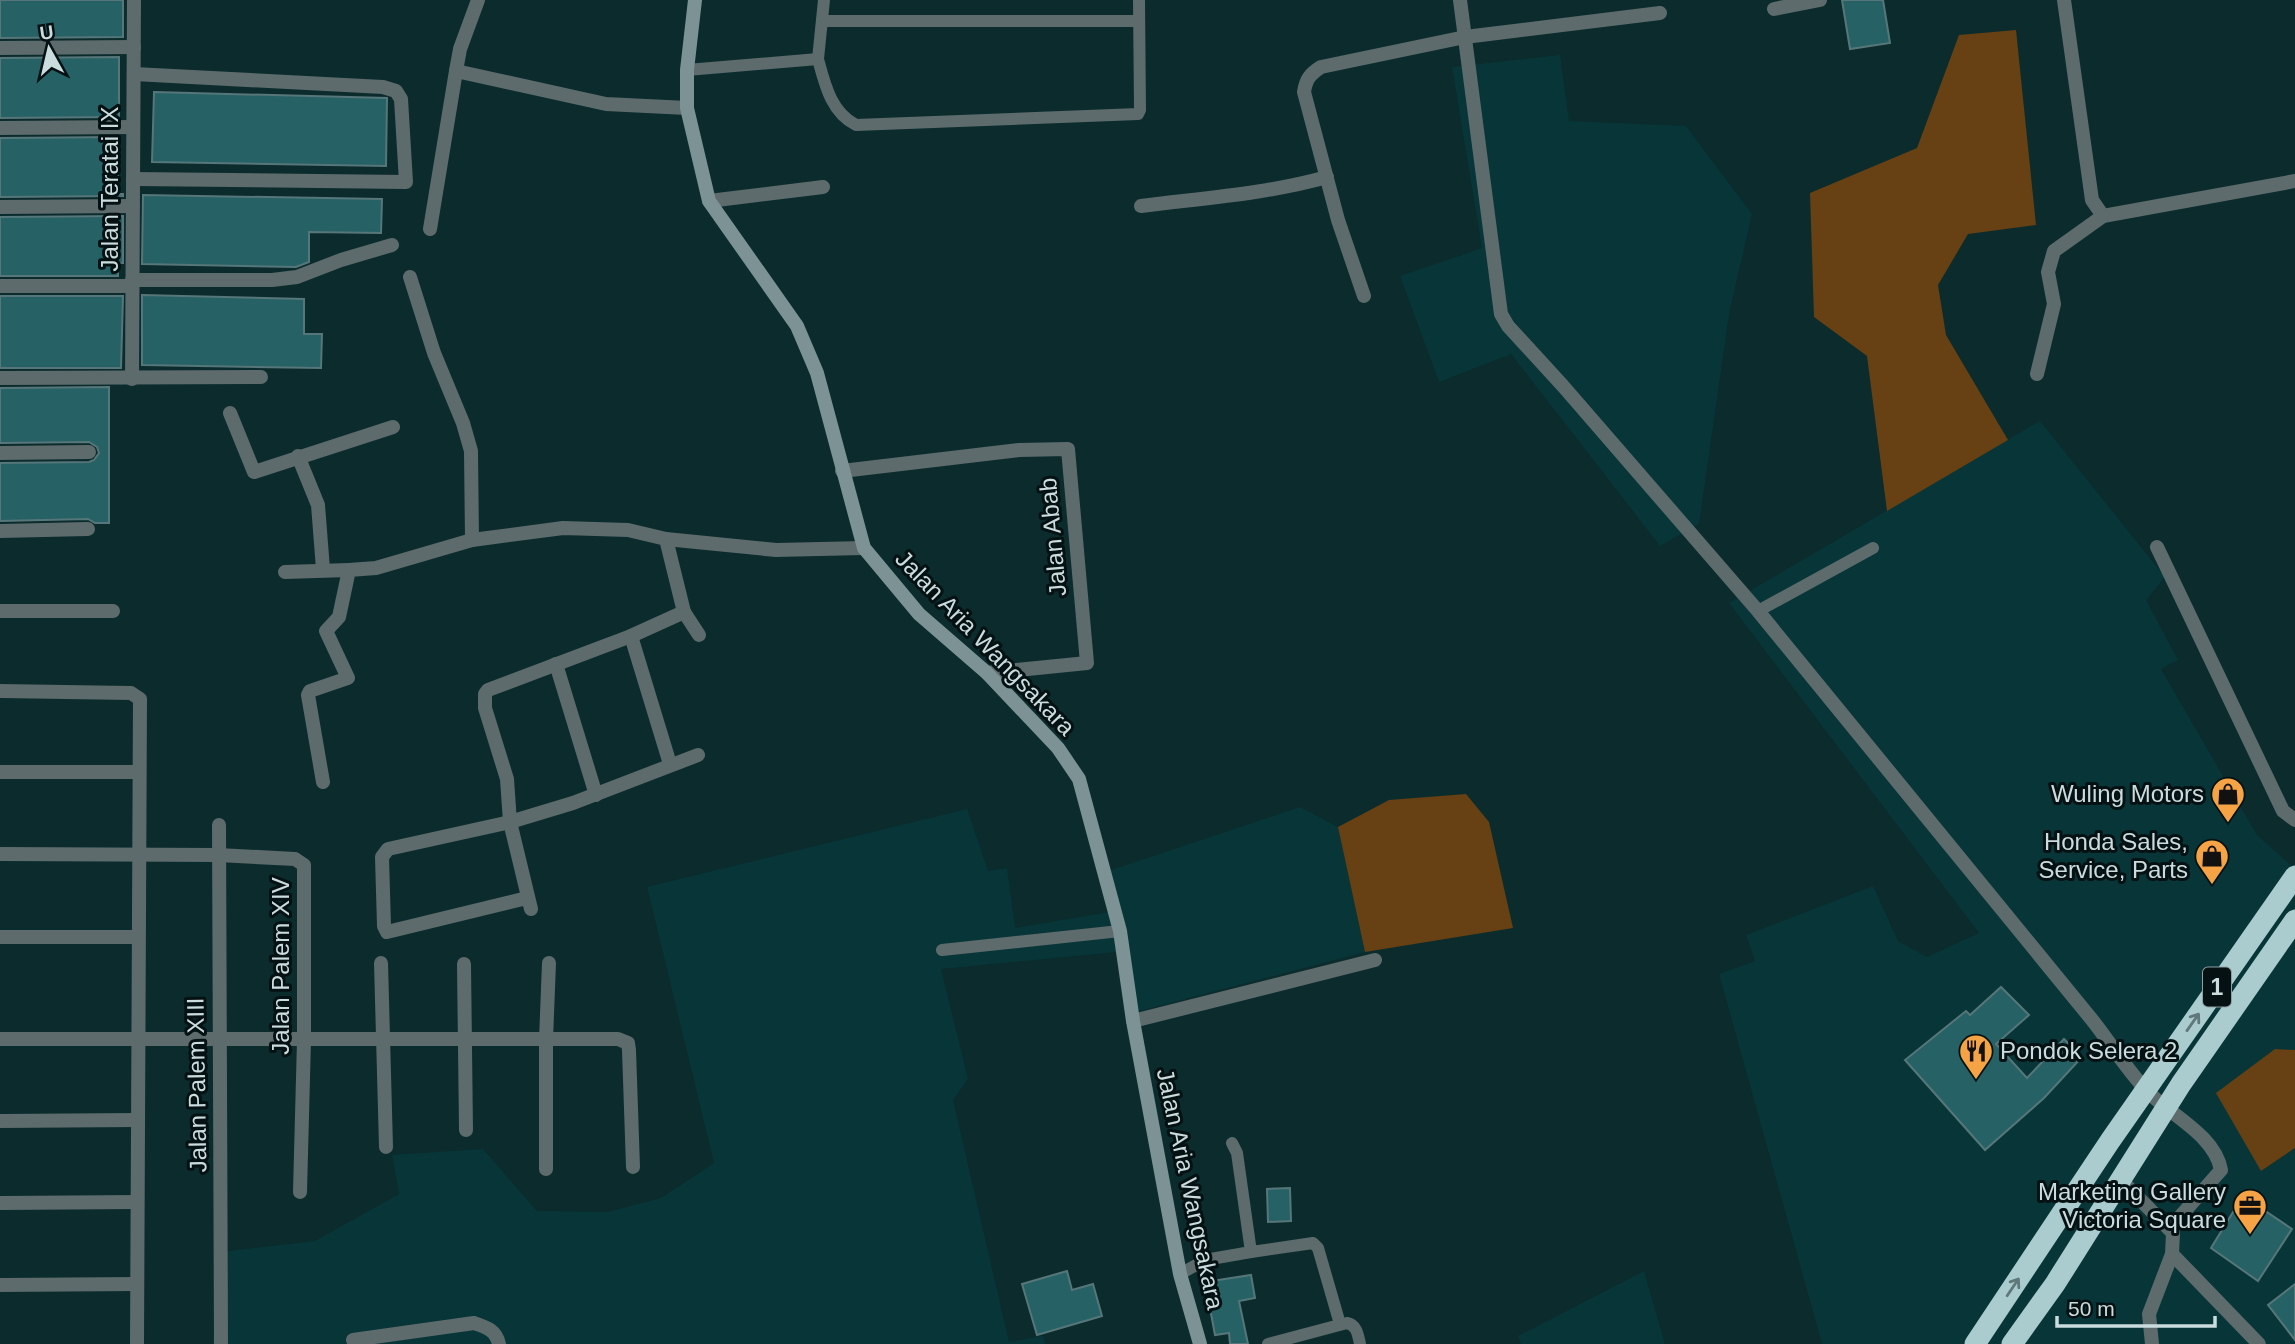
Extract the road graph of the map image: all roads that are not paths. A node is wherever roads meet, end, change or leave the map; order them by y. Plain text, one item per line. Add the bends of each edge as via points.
1 (134, 0) edge
2 (478, 0) edge
3 (695, 0) edge
4 (824, 0) edge
5 (1139, 0) edge
6 (1460, 0) edge
7 (1820, 0) edge
8 (2064, 0) edge
9 (1774, 9) dead end
10 (1660, 13) dead end
11 (822, 21) junction
12 (1139, 21) junction
13 (1465, 37) junction
14 (134, 47) junction
15 (0, 48) edge
16 (818, 59) junction
17 (687, 70) junction
18 (456, 71) junction
19 (134, 74) junction
20 (687, 108) junction
21 (133, 127) junction
22 (0, 128) edge
23 (1327, 177) junction
24 (133, 179) junction
25 (2295, 181) edge
26 (823, 187) dead end
27 (709, 201) junction
28 (133, 206) junction
29 (1141, 206) dead end
30 (0, 207) edge
31 (2103, 216) junction
32 (430, 229) dead end
33 (392, 244) dead end
34 (410, 277) dead end
35 (132, 283) junction
36 (0, 286) edge
37 (1364, 296) dead end
38 (2037, 374) dead end
39 (261, 377) dead end
40 (0, 378) edge
41 (132, 379) junction
42 (230, 413) dead end
43 (393, 427) dead end
44 (89, 452) dead end
45 (0, 453) edge
46 (298, 456) junction
47 (842, 471) junction
48 (88, 529) dead end
49 (0, 531) edge
50 (666, 539) junction
51 (472, 540) junction
52 (2157, 547) dead end
53 (864, 548) junction
54 (1873, 548) dead end
55 (323, 569) junction
56 (349, 570) junction
57 (285, 572) dead end
58 (0, 611) edge
59 (113, 611) dead end
60 (1758, 611) junction
61 (684, 612) junction
62 (699, 635) dead end
63 (631, 636) junction
64 (556, 664) junction
65 (987, 673) junction
66 (0, 691) edge
67 (698, 755) dead end
68 (670, 764) junction
69 (0, 772) edge
70 (138, 772) junction
71 (323, 782) dead end
72 (596, 795) junction
73 (2295, 820) edge
74 (510, 822) junction
75 (219, 825) dead end
76 (0, 854) edge
77 (138, 855) junction
78 (218, 855) junction
79 (2295, 876) edge
80 (2295, 920) edge
81 (1120, 931) junction
82 (0, 937) edge
83 (138, 937) junction
84 (942, 950) dead end
85 (1375, 960) dead end
86 (381, 963) dead end
87 (549, 963) dead end
88 (464, 964) dead end
89 (1133, 1021) junction
90 (0, 1039) edge
91 (218, 1039) junction
92 (382, 1039) junction
93 (138, 1040) junction
94 (304, 1040) junction
95 (465, 1040) junction
96 (546, 1040) junction
97 (2143, 1094) junction
98 (2164, 1113) junction
99 (137, 1120) junction
100 (0, 1121) edge
101 (466, 1130) dead end
102 (1232, 1143) dead end
103 (386, 1147) dead end
104 (634, 1167) dead end
105 (546, 1169) dead end
106 (2121, 1180) junction
107 (300, 1192) dead end
108 (137, 1202) junction
109 (0, 1203) edge
110 (2170, 1228) junction
111 (1251, 1252) junction
112 (2172, 1254) junction
113 (1180, 1274) junction
114 (137, 1284) junction
115 (0, 1286) edge
116 (1340, 1324) junction
117 (353, 1340) dead end
118 (136, 1344) edge
119 (221, 1344) edge
120 (499, 1344) edge
121 (1200, 1344) edge
122 (1268, 1344) edge
123 (1360, 1344) edge
124 (1975, 1344) edge
125 (2012, 1344) edge
126 (2152, 1344) edge
127 (2259, 1344) edge

1 - 14 street, Jalan Teratai IX
2 - 18 street
3 - 17 street, Jalan Aria Wangsakara
4 - 11 lane
5 - 12 lane
6 - 13 street
7 - 9 street
8 - 31 street via 2092,200
10 - 13 street
11 - 12 lane
11 - 16 lane
12 - 16 lane via 1138,114 856,125 843,118 825,90
13 - 23 street via 1312,72 1304,92
13 - 60 street via 1501,314
14 - 15 street
14 - 19 street, Jalan Teratai IX
16 - 17 lane
17 - 20 street, Jalan Aria Wangsakara
18 - 20 street via 606,104
18 - 32 street
19 - 21 street, Jalan Teratai IX
19 - 24 street via 396,91 401,99 406,182
20 - 27 street, Jalan Aria Wangsakara
21 - 22 street
21 - 24 street, Jalan Teratai IX
23 - 29 street via 1285,188
23 - 37 street
24 - 28 street, Jalan Teratai IX
25 - 31 street
26 - 27 street
27 - 47 street, Jalan Aria Wangsakara via 797,326 817,373
28 - 30 street
28 - 35 street, Jalan Teratai IX
31 - 38 street via 2054,251 2048,272 2054,304
33 - 35 street via 297,277
34 - 51 street via 471,451
35 - 36 street
35 - 41 street, Jalan Teratai IX
39 - 41 street
40 - 41 street
42 - 46 street via 254,472
43 - 46 street
44 - 45 street
46 - 55 street via 318,505
47 - 53 street, Jalan Aria Wangsakara
47 - 65 street, Jalan Abab via 1019,450 1068,449 1087,663
48 - 49 street
50 - 51 street via 628,530 563,528
50 - 53 street via 776,550
50 - 61 street
51 - 56 street via 376,568
52 - 73 street via 2283,811
53 - 65 street, Jalan Aria Wangsakara via 919,614
54 - 60 lane
55 - 56 street
55 - 57 street
56 - 71 street via 339,617 326,631 348,678 308,695
58 - 59 street
60 - 97 street via 2093,1021
61 - 62 street
61 - 63 street
63 - 64 street
63 - 68 street
64 - 72 street
64 - 74 street via 485,694 485,708 507,779
65 - 81 street, Jalan Aria Wangsakara via 1059,748 1079,779
66 - 70 street via 136,695 140,703
67 - 68 street
68 - 72 street
69 - 70 street
70 - 77 street
72 - 74 street
74 - 74 street via 388,849 382,857 387,932 529,903
75 - 78 street, Jalan Palem XIII
76 - 77 street, Jalan Palem XIV
77 - 78 street, Jalan Palem XIV
77 - 83 street
78 - 91 street, Jalan Palem XIII
78 - 94 street, Jalan Palem XIV via 295,859 304,865
97 -> 79 highway, 1
80 - 98 highway, 1
81 - 84 lane
81 - 89 street, Jalan Aria Wangsakara
82 - 83 street
83 - 93 street
85 - 89 street
86 - 92 street
87 - 96 street
88 - 95 street
89 - 113 street, Jalan Aria Wangsakara
90 - 93 street
91 - 93 street
91 - 94 street
91 - 119 street, Jalan Palem XIII
92 - 94 street
92 - 95 street
92 - 103 street
93 - 99 street
94 - 107 street, Jalan Palem XIV
95 - 96 street
95 - 101 street
96 - 104 street via 618,1039 628,1043
96 - 105 street
97 - 98 street
124 -> 97 highway, 1
98 - 106 highway, 1
98 - 110 street via 2201,1137 2221,1170
99 - 100 street
99 - 108 street
102 - 111 lane
106 - 110 street
106 - 125 highway, 1
108 - 109 street
108 - 114 street
110 - 112 street
111 - 113 lane via 1205,1259
111 - 116 lane via 1313,1243
112 - 126 street via 2149,1314
112 - 127 street
113 - 121 street, Jalan Aria Wangsakara
114 - 115 street
114 - 118 street
116 - 122 lane
116 - 123 lane via 1352,1324
117 - 120 street via 474,1323 490,1328

